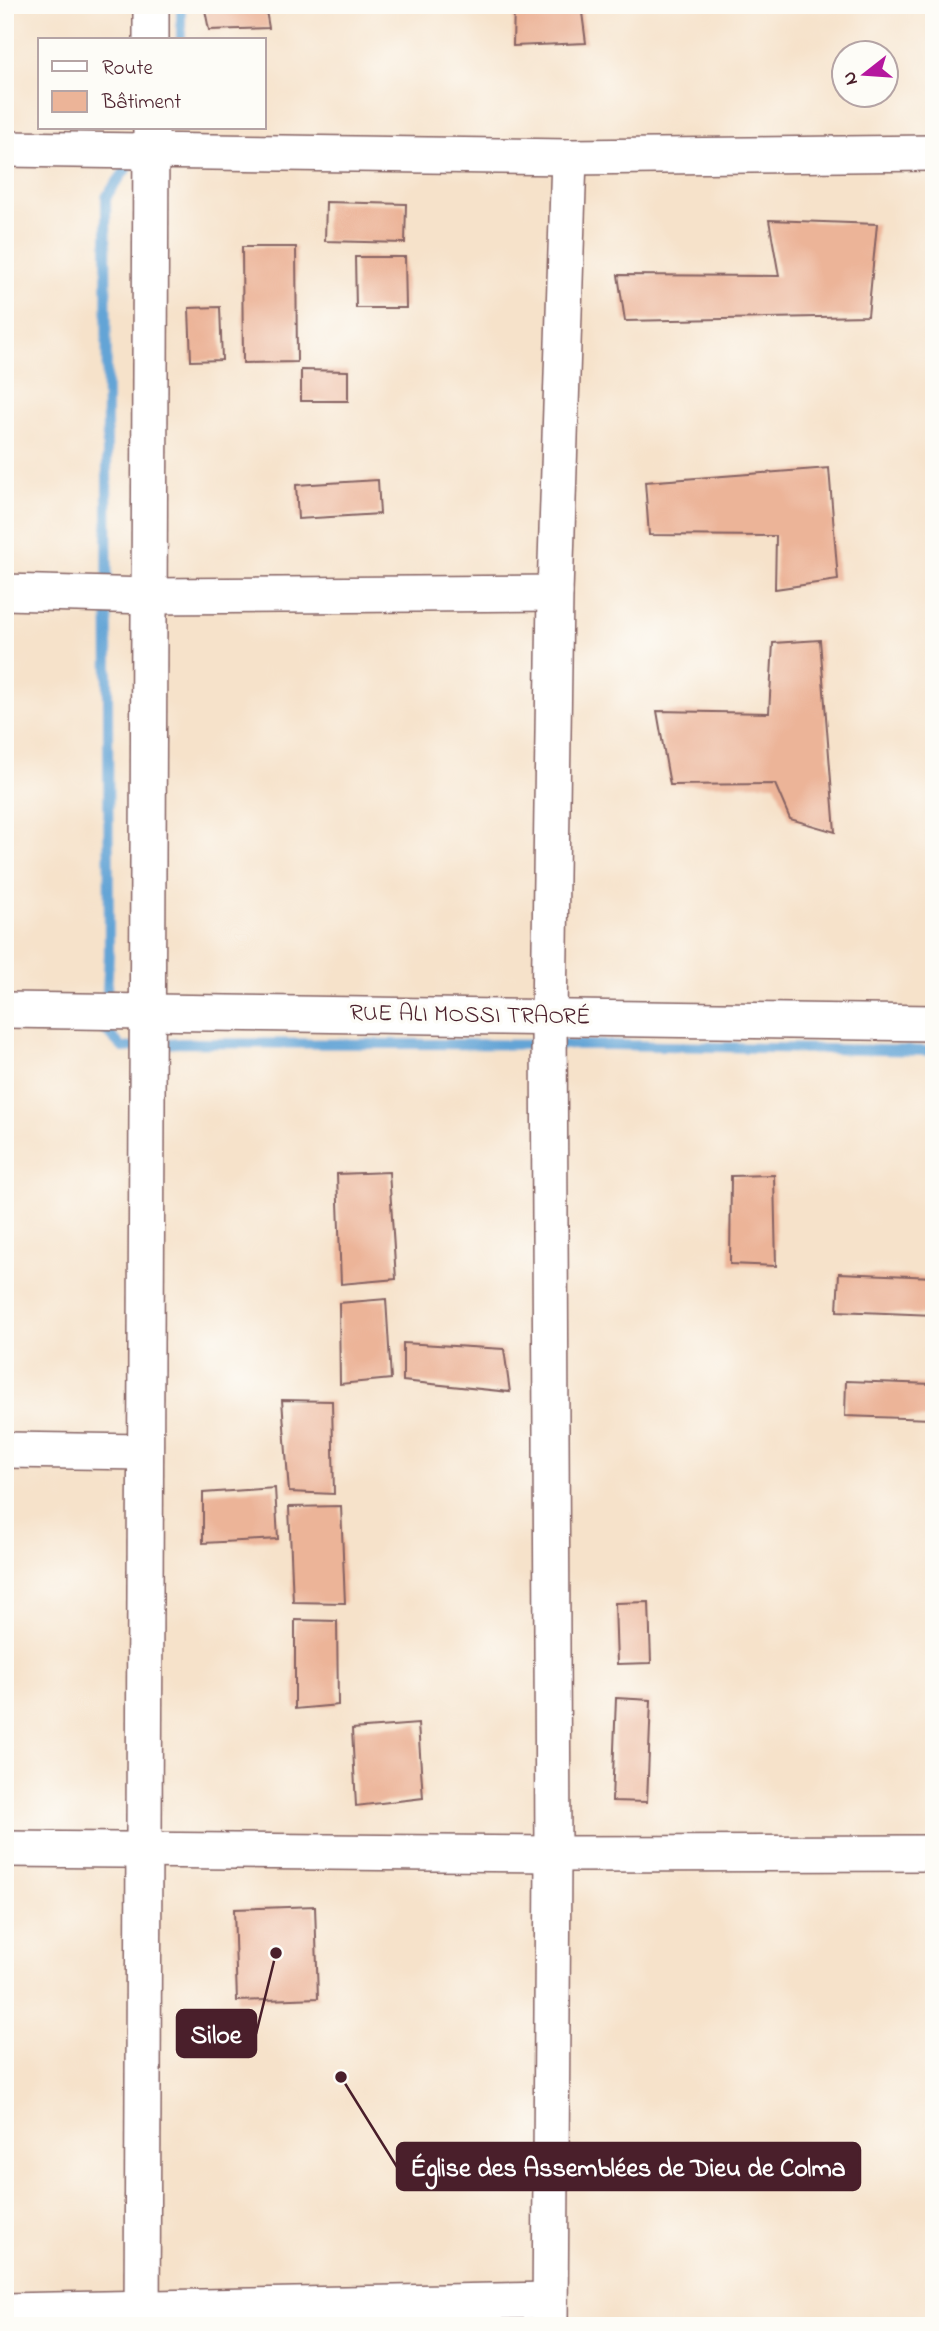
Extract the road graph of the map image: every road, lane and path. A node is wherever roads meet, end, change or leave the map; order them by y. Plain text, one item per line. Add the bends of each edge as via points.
1 (151, 5) edge
2 (151, 38) edge
3 (151, 139) edge
4 (5, 149) edge
5 (934, 153) edge
6 (569, 157) junction
7 (5, 592) edge
8 (555, 593) junction
9 (149, 596) junction
10 (5, 1010) edge
11 (147, 1012) junction
12 (549, 1017) junction
13 (934, 1023) edge
14 (5, 1450) edge
15 (145, 1452) junction
16 (5, 1849) edge
17 (143, 1850) junction
18 (934, 1853) edge
19 (553, 1854) junction
20 (5, 2311) edge
21 (549, 2313) edge
22 (142, 2318) edge

1 - 2 street
3 - 4 street
3 - 6 street
3 - 9 street
5 - 6 street
6 - 8 street
7 - 9 street
8 - 9 street
8 - 12 street
9 - 11 street
10 - 11 street, RUE ALI MOSSI TRAORÉ
11 - 12 street, RUE ALI MOSSI TRAORÉ
11 - 15 street
12 - 13 street, RUE ALI MOSSI TRAORÉ
12 - 19 street
14 - 15 street
15 - 17 street
16 - 17 street
17 - 19 street
17 - 22 street
18 - 19 street
19 - 21 street
20 - 22 street
21 - 22 street

